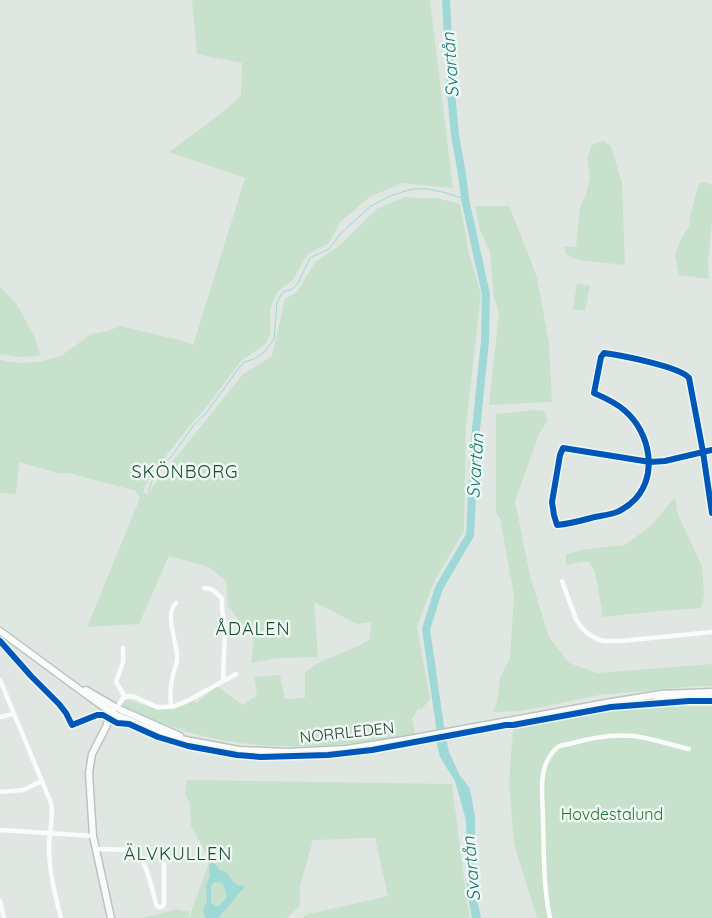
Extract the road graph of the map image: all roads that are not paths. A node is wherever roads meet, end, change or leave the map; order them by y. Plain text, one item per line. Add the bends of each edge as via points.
1 (712, 450) edge
2 (703, 452) junction
3 (650, 462) junction
4 (712, 513) edge
5 (562, 581) dead end
6 (204, 588) dead end
7 (176, 603) dead end
8 (0, 631) edge
9 (712, 632) edge
10 (123, 648) dead end
11 (236, 674) dead end
12 (0, 680) edge
13 (223, 681) junction
14 (712, 692) edge
15 (126, 697) junction
16 (712, 697) edge
17 (606, 703) junction
18 (171, 707) junction
19 (116, 710) junction
20 (13, 714) junction
21 (0, 717) edge
22 (689, 749) dead end
23 (42, 781) junction
24 (0, 792) edge
25 (0, 830) edge
26 (50, 833) junction
27 (93, 836) junction
28 (95, 849) junction
29 (164, 864) dead end
30 (0, 901) edge
31 (4, 918) edge
32 (61, 918) edge
33 (111, 918) edge
34 (550, 918) edge

1 - 2 street
2 - 3 street
2 - 3 street via 687,375 626,356 604,353 594,393 617,404 631,416 645,440
2 - 4 street
3 - 3 street via 644,487 632,503 617,512 557,524 552,502 563,448
5 - 9 street via 580,627 597,639 621,641
6 - 13 street via 211,589 222,599 225,629
7 - 18 street via 172,609 172,634 177,656 170,685
8 - 19 main road, NORRLEDEN via 61,676
10 - 15 street via 123,662 116,682
11 - 13 street
12 - 20 street
13 - 18 street
14 - 17 main road, NORRLEDEN via 661,694
15 - 18 street
15 - 19 street
16 - 17 main road, NORRLEDEN
17 - 19 main road, NORRLEDEN via 381,743 288,752 239,750 194,742
19 - 27 main road via 108,718 92,754 89,773
20 - 21 street
20 - 23 street
22 - 34 street via 616,735 559,746 553,752 544,769 542,783 543,863
23 - 24 street via 23,790
23 - 26 street via 52,809
25 - 26 street
26 - 27 street
26 - 32 street via 51,876
27 - 28 main road
28 - 29 street via 138,852 158,907 164,904
28 - 33 main road
30 - 31 street

